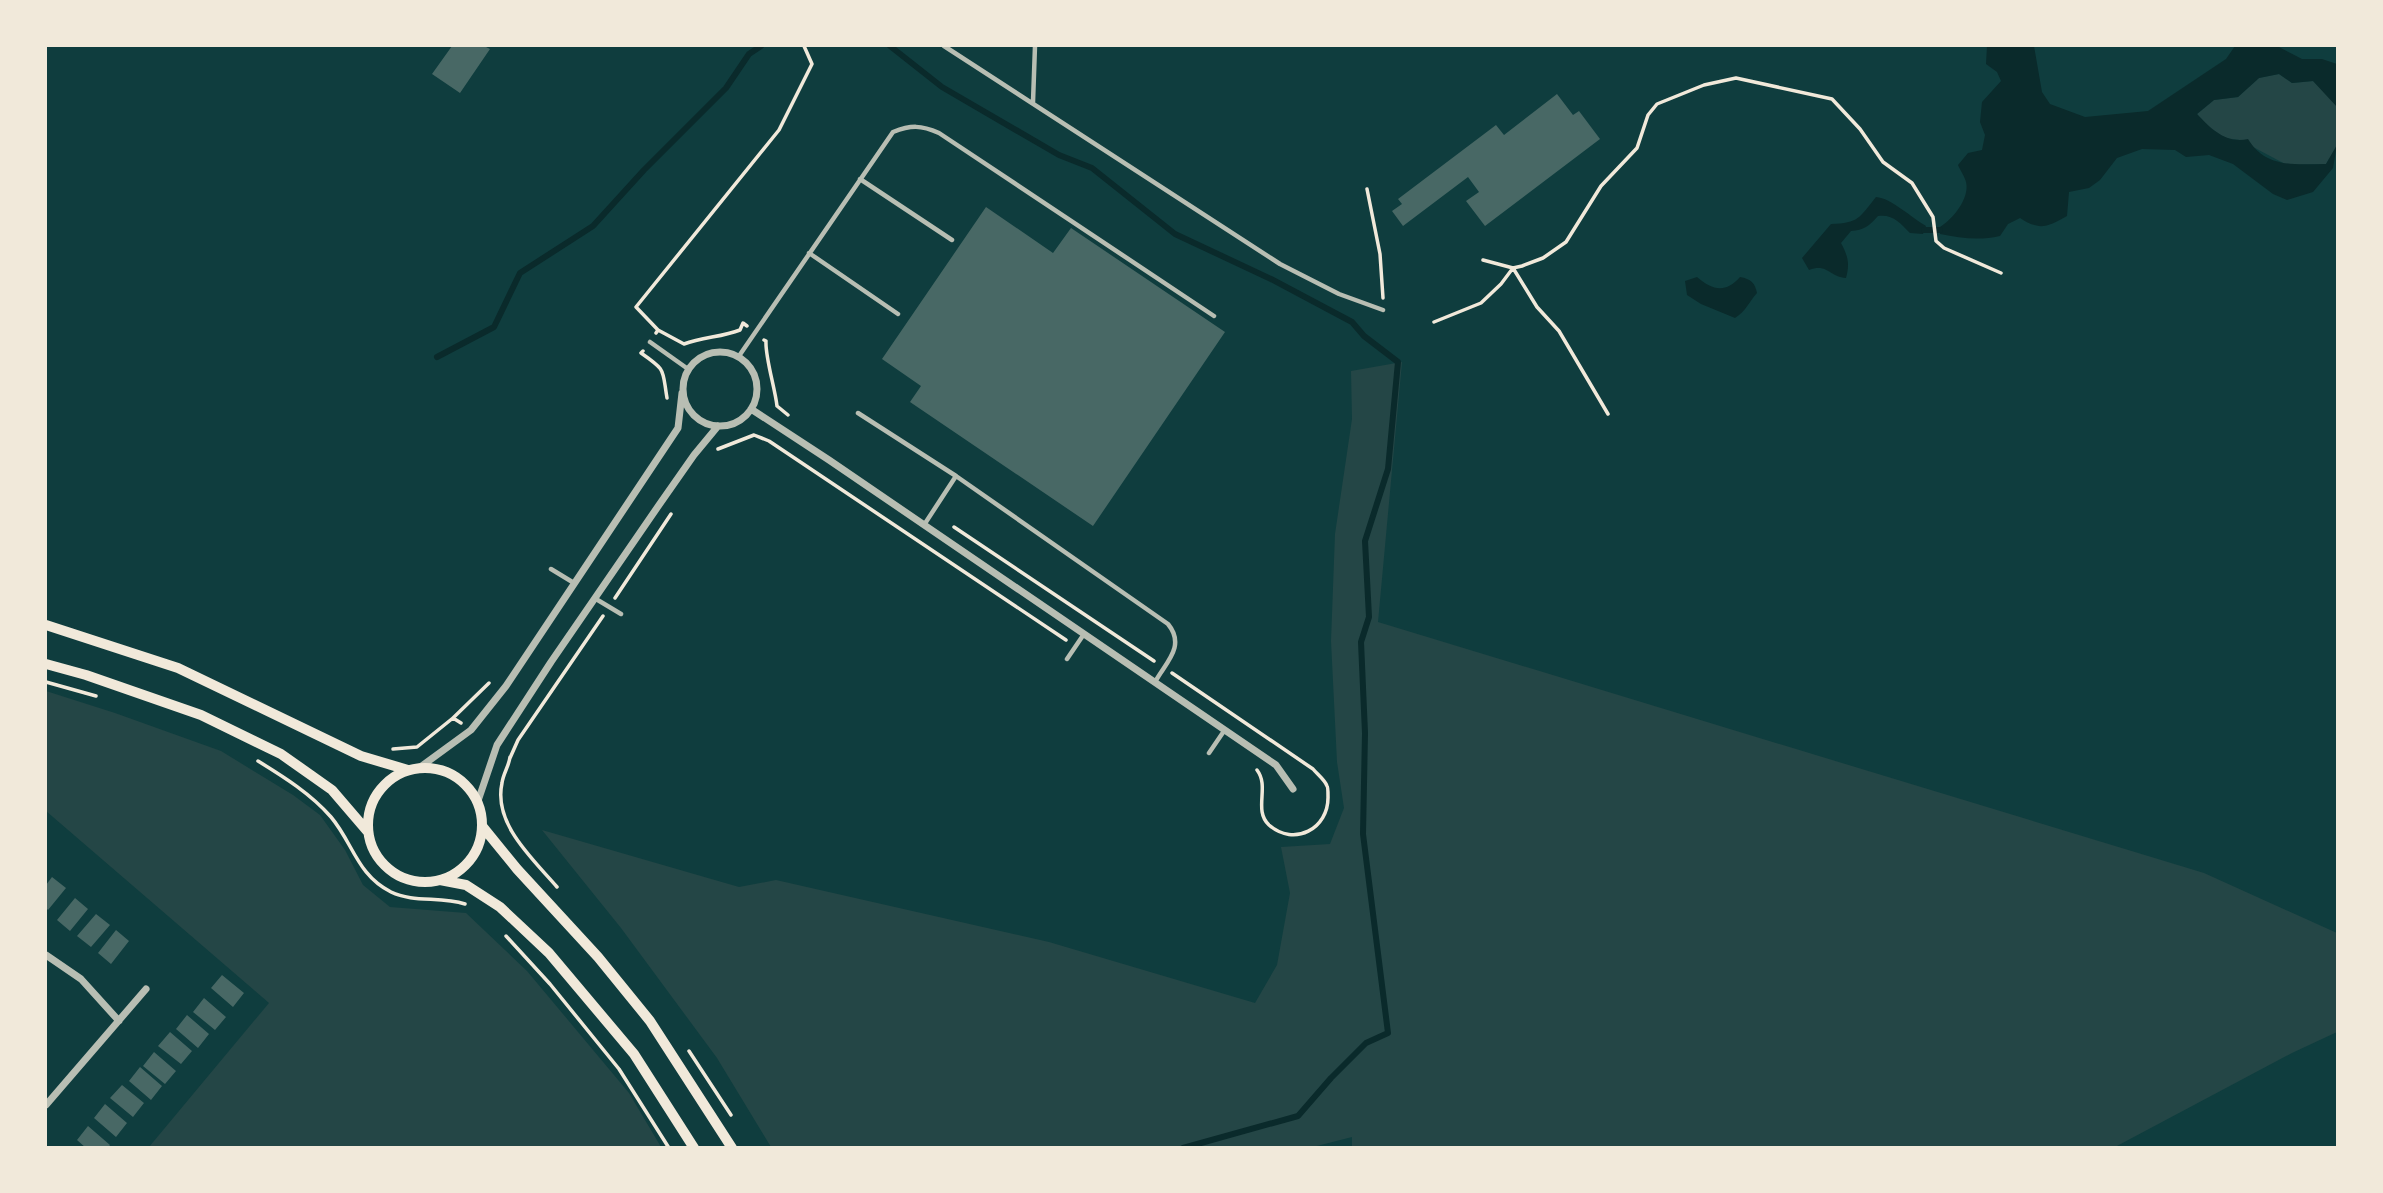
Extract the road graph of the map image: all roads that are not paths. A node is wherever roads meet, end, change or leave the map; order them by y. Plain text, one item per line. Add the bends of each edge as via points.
1 (944, 46) edge
2 (1035, 46) edge
3 (1033, 103) junction
4 (860, 178) junction
5 (951, 240) dead end
6 (809, 253) junction
7 (1383, 310) road end
8 (898, 314) dead end
9 (1214, 316) dead end
10 (650, 342) road end
11 (739, 356) junction
12 (688, 369) junction
13 (682, 393) junction
14 (751, 410) junction
15 (858, 413) dead end
16 (718, 426) junction
17 (956, 477) junction
18 (924, 524) junction
19 (551, 569) dead end
20 (575, 583) junction
21 (595, 598) junction
22 (621, 614) dead end
23 (46, 625) edge
24 (1084, 634) junction
25 (1067, 660) dead end
26 (46, 664) edge
27 (1155, 682) junction
28 (1225, 730) junction
29 (1209, 753) dead end
30 (414, 769) junction
31 (1293, 789) dead end
32 (478, 801) junction
33 (482, 826) junction
34 (368, 832) junction
35 (440, 880) junction
36 (46, 956) edge
37 (146, 989) dead end
38 (119, 1021) junction
39 (46, 1105) edge
40 (694, 1147) edge
41 (732, 1147) edge

1 - 3 lane
2 - 3 lane
3 - 7 lane via 1280,264
4 - 5 lane
4 - 6 lane
4 - 9 lane via 893,132 909,125 923,126
6 - 8 lane
6 - 11 lane
10 - 12 lane
11 - 12 street via 717,351 705,354
11 - 14 street via 755,374 756,398
12 - 13 street
13 - 16 street via 694,416
13 - 20 street via 678,428
14 - 16 street via 737,422
14 - 18 street
15 - 17 lane
16 - 21 street
17 - 18 lane
17 - 27 lane via 1168,624 1177,641
18 - 24 street
19 - 20 lane
20 - 30 street via 471,730
21 - 22 lane
21 - 32 street via 497,745
23 - 30 main road via 177,668 361,756
24 - 25 lane
24 - 27 street
26 - 34 main road via 201,715 281,754 332,790
27 - 28 street
28 - 29 lane
28 - 31 street via 1276,765
30 - 32 main road via 445,771 468,786
30 - 34 main road via 396,775 376,794
32 - 33 main road
33 - 35 main road via 469,862
33 - 41 main road via 650,1021
34 - 35 main road via 372,847 393,873 425,883
35 - 40 main road via 466,885 500,907 549,953 634,1054
36 - 38 street via 81,979
37 - 38 street
38 - 39 street

